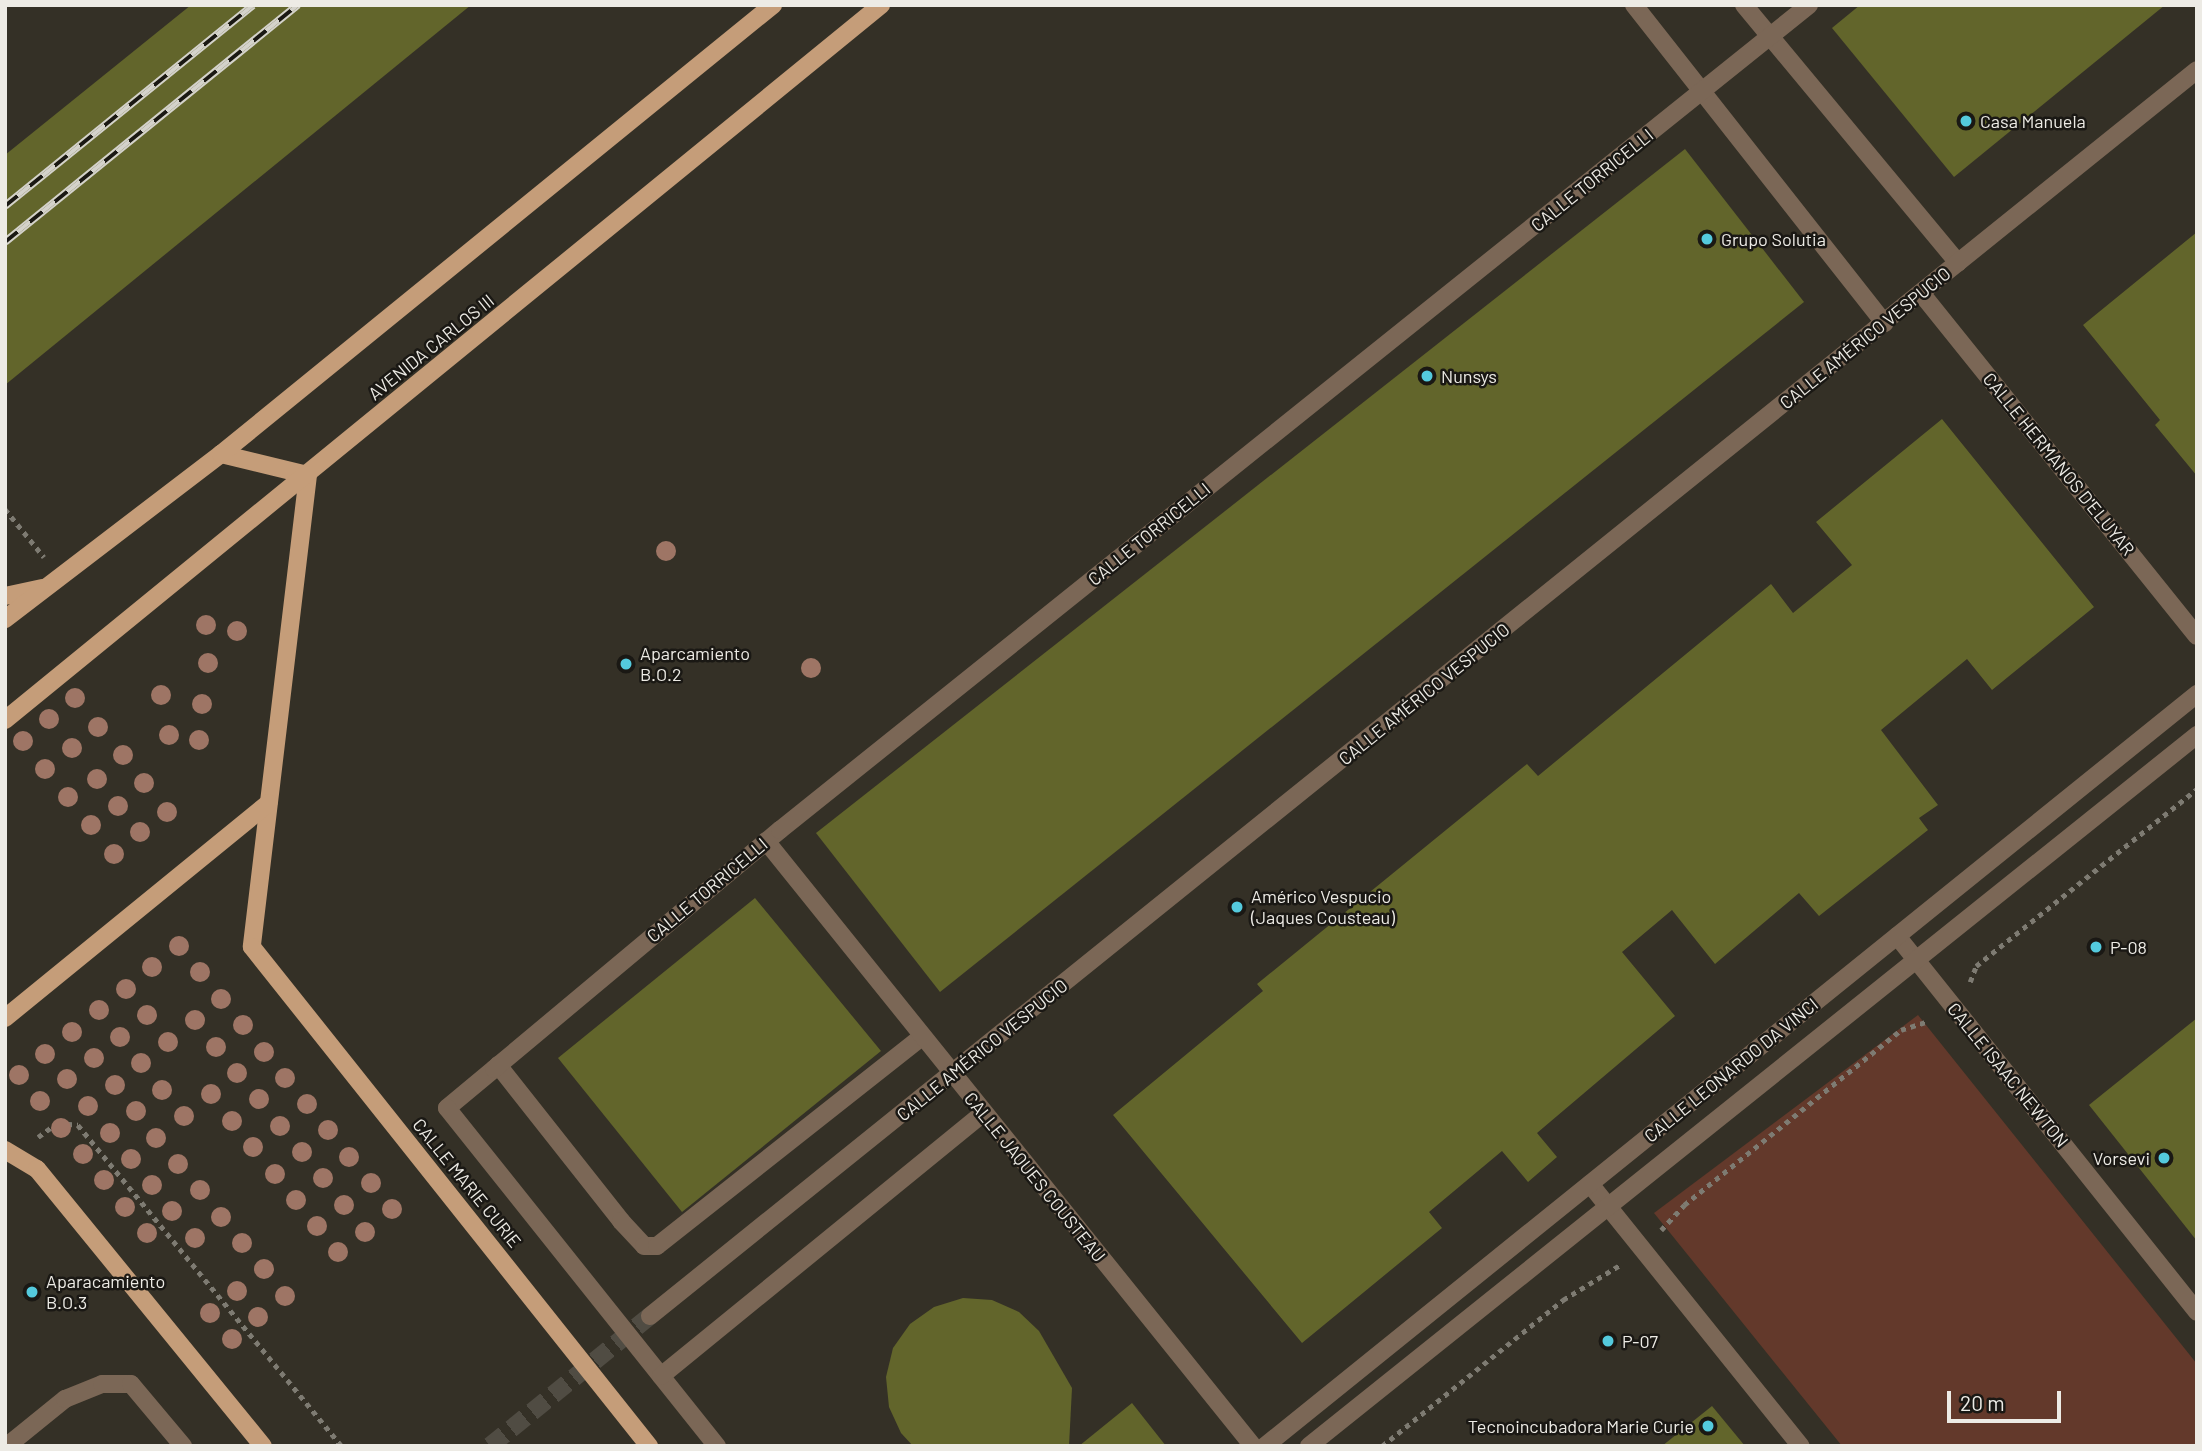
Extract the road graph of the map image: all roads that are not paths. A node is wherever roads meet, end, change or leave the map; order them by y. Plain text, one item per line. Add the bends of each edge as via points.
1 (773, 5) edge
2 (881, 5) edge
3 (1634, 5) edge
4 (1744, 5) edge
5 (1809, 5) edge
6 (1770, 37) junction
7 (2197, 70) edge
8 (1702, 92) junction
9 (1958, 263) junction
10 (1921, 292) junction
11 (1884, 323) junction
12 (221, 454) junction
13 (308, 475) junction
14 (53, 582) junction
15 (5, 596) edge
16 (5, 620) edge
17 (2197, 636) edge
18 (2197, 694) edge
19 (5, 720) edge
20 (2197, 735) edge
21 (269, 803) junction
22 (766, 841) junction
23 (1897, 936) junction
24 (1916, 960) junction
25 (5, 1018) edge
26 (922, 1037) junction
27 (496, 1067) junction
28 (953, 1074) junction
29 (983, 1113) junction
30 (5, 1150) edge
31 (1590, 1184) junction
32 (1609, 1207) junction
33 (2197, 1312) edge
34 (650, 1316) tunnel mouth
35 (661, 1377) junction
36 (7, 1446) edge
37 (183, 1446) edge
38 (263, 1446) edge
39 (649, 1446) edge
40 (717, 1446) edge
41 (1253, 1446) edge
42 (1265, 1446) edge
43 (1309, 1446) edge
44 (1801, 1446) edge

1 - 12 main road
2 - 13 main road, AVENIDA CARLOS III
3 - 8 street
4 - 6 street
5 - 6 street, CALLE TORRICELLI
6 - 8 street, CALLE TORRICELLI
6 - 9 street
7 - 9 street, CALLE AMÉRICO VESPUCIO
8 - 11 street
8 - 22 street, CALLE TORRICELLI
9 - 10 street, CALLE AMÉRICO VESPUCIO
10 - 11 street, CALLE AMÉRICO VESPUCIO
10 - 17 street, CALLE HERMANOS D'ELUYAR
11 - 28 street, CALLE AMÉRICO VESPUCIO
12 - 13 main road
12 - 14 main road
13 - 19 main road, AVENIDA CARLOS III
13 - 21 main road
14 - 15 main road
14 - 16 main road
18 - 23 street, CALLE LEONARDO DA VINCI
20 - 24 street, CALLE LEONARDO DA VINCI
21 - 25 main road
21 - 39 main road, CALLE MARIE CURIE via 252,947
22 - 26 street, CALLE JAQUES COUSTEAU
22 - 27 street, CALLE TORRICELLI
23 - 24 street, CALLE ISAAC NEWTON
23 - 31 street, CALLE LEONARDO DA VINCI
24 - 32 street, CALLE LEONARDO DA VINCI
24 - 33 street, CALLE ISAAC NEWTON
26 - 27 street via 657,1246 644,1246 621,1221
26 - 28 street, CALLE JAQUES COUSTEAU
27 - 35 street, CALLE TORRICELLI via 447,1108
28 - 29 street, CALLE JAQUES COUSTEAU
28 - 34 street, CALLE AMÉRICO VESPUCIO
29 - 35 street
29 - 41 street, CALLE JAQUES COUSTEAU
30 - 38 main road via 37,1170
31 - 32 street
31 - 42 street, CALLE LEONARDO DA VINCI
32 - 43 street, CALLE LEONARDO DA VINCI
32 - 44 street
35 - 40 street
36 - 37 street via 65,1399 102,1384 131,1384

